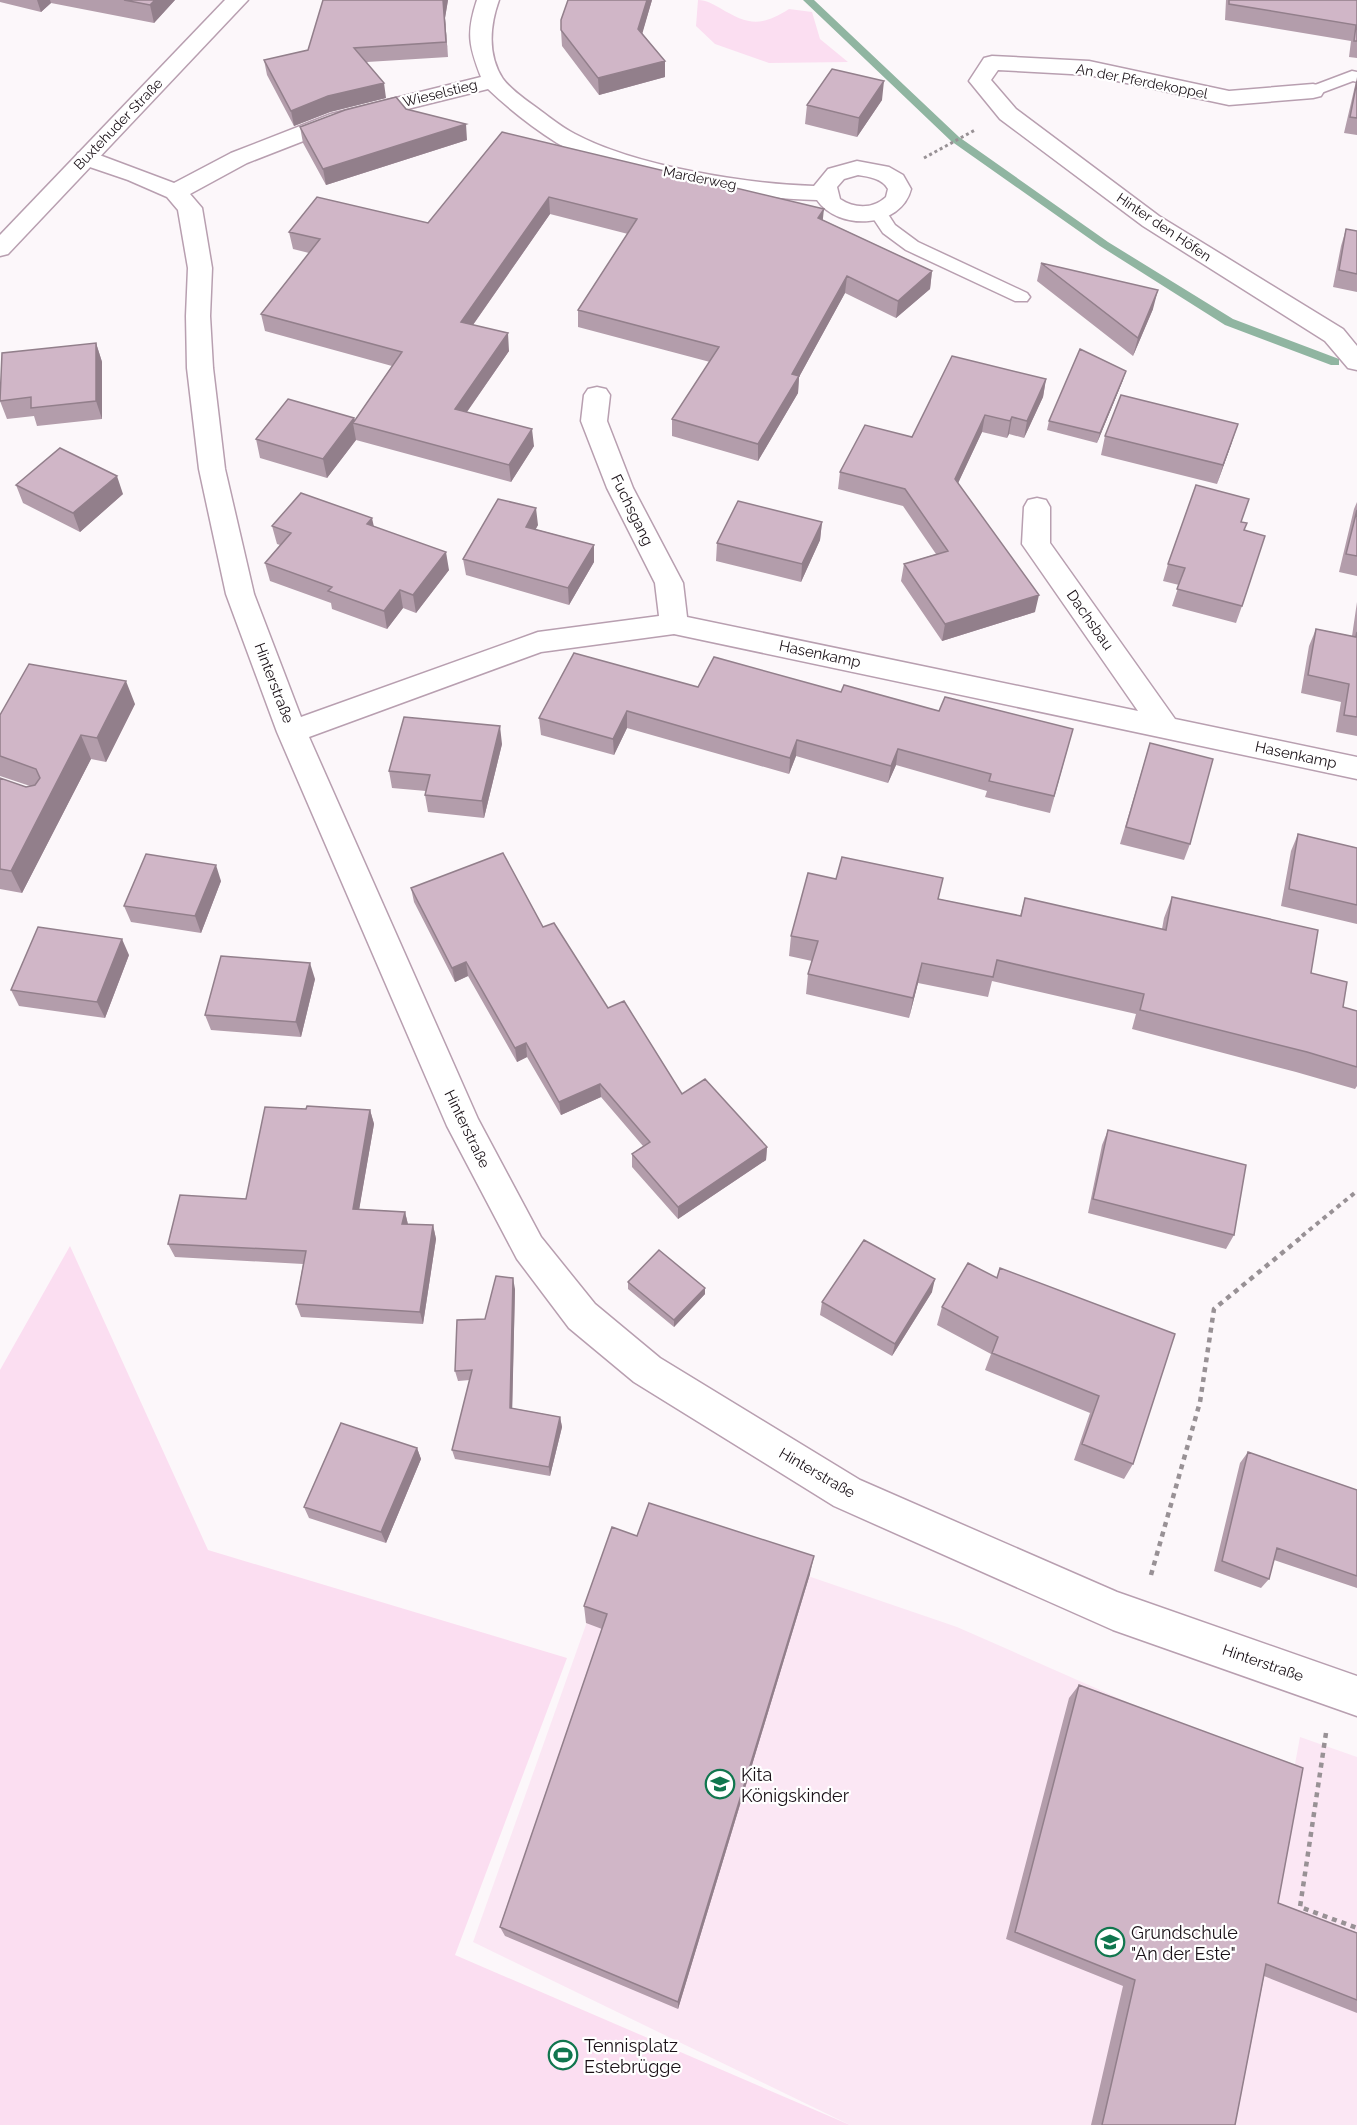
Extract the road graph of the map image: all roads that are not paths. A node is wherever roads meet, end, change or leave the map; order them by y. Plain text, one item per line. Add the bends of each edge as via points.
1 (237, 0) edge
2 (488, 0) edge
3 (1357, 77) edge
4 (493, 81) junction
5 (980, 81) joint
6 (1312, 91) joint
7 (86, 158) junction
8 (176, 192) junction
9 (824, 193) junction
10 (878, 212) junction
11 (0, 249) edge
12 (1021, 297) dead end
13 (1357, 362) edge
14 (597, 395) dead end
15 (1036, 507) dead end
16 (674, 624) junction
17 (1165, 727) junction
18 (292, 732) junction
19 (1357, 768) edge
20 (1345, 1692) edge

1 - 7 street, Buxtehuder Straße
2 - 4 street, Wieselstieg via 480,46
3 - 6 lane
4 - 8 street, Wieselstieg via 339,119 239,158
4 - 9 street, Marderweg via 519,106 567,139 621,161 774,192
5 - 6 street, An der Pferdekoppel via 992,63 1089,68 1229,98
5 - 13 street, Hinter den Höfen via 1008,114 1151,221 1334,335
7 - 8 street
7 - 11 street, Buxtehuder Straße
8 - 18 street, Hinterstraße via 190,208 198,257 200,368 212,469 240,594
9 - 10 street via 834,206 843,210
9 - 10 street via 829,179 846,170 880,171 896,182 900,196 896,203
10 - 12 lane via 889,229 912,246
14 - 16 street, Fuchsgang via 594,421 620,488 669,583
15 - 17 street, Dachsbau via 1036,544
16 - 17 street, Hasenkamp
16 - 18 street, Hasenkamp via 538,642
17 - 19 street, Hasenkamp
18 - 20 street, Hinterstraße via 464,1126 529,1248 582,1316 647,1370 847,1492 1138,1619

